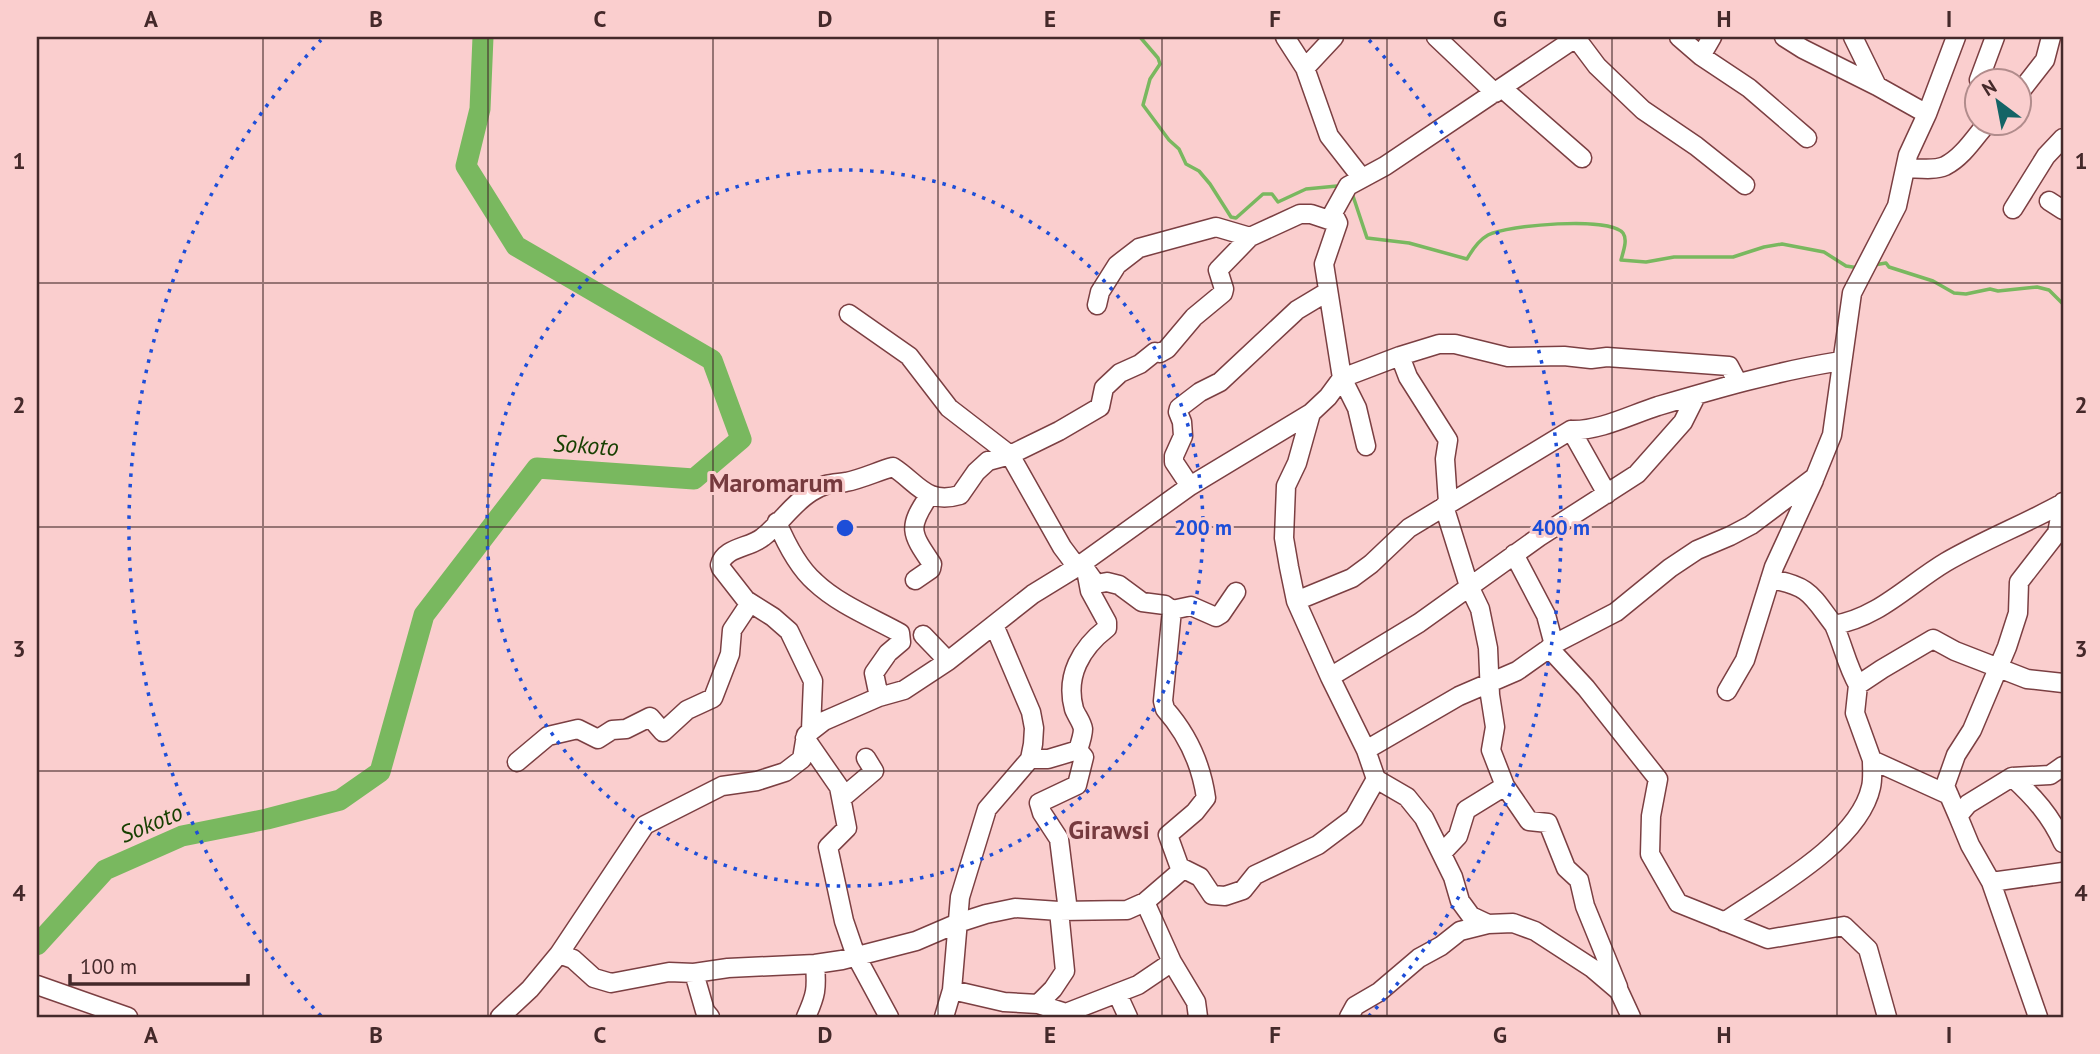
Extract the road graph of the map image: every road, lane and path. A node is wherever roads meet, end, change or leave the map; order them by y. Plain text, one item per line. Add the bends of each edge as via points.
1 (1285, 37) edge
2 (1334, 37) edge
3 (1577, 37) edge
4 (1679, 37) edge
5 (1712, 37) edge
6 (1784, 37) edge
7 (1853, 37) edge
8 (1867, 37) edge
9 (1956, 37) edge
10 (1995, 37) edge
11 (2051, 37) edge
12 (1447, 40) edge
13 (1701, 56) junction
14 (1863, 57) junction
15 (1984, 66) edge
16 (1305, 68) junction
17 (2034, 75) edge
18 (1877, 86) junction
19 (1499, 90) junction
20 (1927, 114) junction
21 (1976, 136) edge
22 (1807, 138) dead end
23 (2063, 138) edge
24 (1582, 158) dead end
25 (1906, 168) junction
26 (1745, 185) dead end
27 (1349, 187) junction
28 (2013, 209) dead end
29 (1338, 223) junction
30 (1250, 237) junction
31 (1327, 292) junction
32 (1097, 305) dead end
33 (849, 314) dead end
34 (1400, 356) junction
35 (1841, 363) junction
36 (1342, 378) junction
37 (1738, 383) junction
38 (1696, 396) junction
39 (1311, 414) junction
40 (1571, 429) junction
41 (1366, 446) dead end
42 (1010, 455) junction
43 (1815, 477) junction
44 (1190, 486) junction
45 (1606, 494) junction
46 (929, 496) junction
47 (2063, 502) edge
48 (1446, 504) junction
49 (777, 522) junction
50 (1514, 554) junction
51 (1082, 569) junction
52 (1770, 579) junction
53 (915, 580) dead end
54 (1469, 586) junction
55 (1236, 592) dead end
56 (1296, 601) junction
57 (750, 603) junction
58 (1172, 610) junction
59 (1855, 621) junction
60 (994, 625) junction
61 (1834, 625) junction
62 (923, 635) dead end
63 (1551, 647) junction
64 (1844, 651) junction
65 (948, 661) junction
66 (1997, 669) junction
67 (1330, 677) junction
68 (1489, 683) junction
69 (2063, 683) edge
70 (1858, 685) junction
71 (1727, 691) dead end
72 (879, 697) junction
73 (808, 734) junction
74 (1078, 750) junction
75 (1366, 750) junction
76 (866, 758) dead end
77 (1030, 759) junction
78 (1872, 760) junction
79 (517, 762) dead end
80 (2063, 766) edge
81 (2012, 777) junction
82 (1376, 779) junction
83 (1505, 786) junction
84 (1949, 795) junction
85 (842, 798) junction
86 (1958, 816) junction
87 (2063, 843) edge
88 (1442, 853) junction
89 (1180, 867) junction
90 (2063, 872) edge
91 (1991, 883) junction
92 (1146, 902) junction
93 (1064, 911) junction
94 (1724, 922) junction
95 (958, 923) junction
96 (1488, 924) junction
97 (559, 954) junction
98 (856, 956) junction
99 (1172, 962) junction
100 (815, 964) junction
101 (694, 973) junction
102 (37, 985) edge
103 (951, 990) junction
104 (1619, 991) junction
105 (1117, 993) junction
106 (1038, 1004) junction
107 (128, 1017) edge
108 (500, 1017) edge
109 (710, 1017) edge
110 (806, 1017) edge
111 (889, 1017) edge
112 (944, 1017) edge
113 (1128, 1017) edge
114 (1198, 1017) edge
115 (1349, 1017) edge
116 (1631, 1017) edge
117 (1887, 1017) edge
118 (2038, 1017) edge

1 - 16 street
2 - 16 street
3 - 19 street
3 - 26 street via 1597,66 1643,110
4 - 13 street
5 - 13 street
6 - 18 street
7 - 14 street
8 - 14 street
9 - 20 street
10 - 15 street
11 - 17 street via 2046,60
12 - 19 street
13 - 22 street via 1749,88
14 - 18 street
16 - 27 street
18 - 20 street
19 - 24 street
19 - 27 street
20 - 25 street
21 - 25 street via 1945,166
23 - 28 street via 2046,156
25 - 35 street via 1897,206 1852,293
27 - 29 street via 1333,213
29 - 30 street via 1300,214
29 - 31 street via 1324,264
30 - 32 street via 1216,227 1139,248 1117,265
30 - 42 street via 1218,270 1223,293 1194,317 1167,349 1120,373 1104,388 1100,407
31 - 36 street
31 - 44 street via 1297,310 1220,382 1180,408 1183,436 1174,462
33 - 42 street via 909,356 949,408
34 - 36 street
34 - 37 street via 1455,344 1508,357 1607,357 1728,366
34 - 48 street via 1448,440
35 - 37 street via 1781,371
35 - 43 street via 1832,435
36 - 39 street
36 - 41 street via 1357,408
37 - 38 street
38 - 40 street via 1587,430
38 - 45 street via 1683,422 1637,474
39 - 44 street
39 - 56 street via 1286,485 1284,538
40 - 45 street
40 - 48 street
42 - 46 street via 988,461 960,495
42 - 51 street via 1062,547
43 - 52 street
43 - 63 street via 1751,524 1670,568 1616,612
44 - 51 street
45 - 50 street
46 - 49 street via 893,467 823,486
46 - 53 street via 915,517 915,533 932,564
47 - 59 street via 1946,563 1882,608
47 - 66 street via 2057,533 2019,582 2018,613
48 - 54 street
48 - 56 street via 1409,528 1352,578
49 - 57 street via 764,537 721,557 721,568
49 - 72 street via 813,582 900,634 901,642 874,673
50 - 54 street
50 - 63 street via 1546,615
51 - 58 street via 1097,584 1119,585 1142,603
51 - 60 street via 1033,594
51 - 74 street via 1107,628 1076,664 1071,679 1074,709 1083,727
52 - 61 street via 1793,583 1811,594
52 - 71 street via 1745,660
54 - 67 street via 1419,623
54 - 68 street via 1480,609
55 - 58 street via 1216,617 1191,606
56 - 67 street
57 - 73 street via 789,631 813,681
57 - 79 street via 732,630 730,654 713,698 687,710 663,732 650,717 598,739 578,729 548,736
58 - 89 street via 1164,709 1194,750 1206,798 1168,835
59 - 61 street
59 - 64 street
60 - 65 street
60 - 77 street via 1031,712
61 - 64 street
62 - 65 street
63 - 68 street via 1517,671
63 - 94 street via 1658,779 1650,854 1678,903
64 - 70 street
65 - 72 street via 904,690
66 - 69 street via 2027,679
66 - 70 street via 1933,639
66 - 84 street via 1972,730 1956,755 1945,786
67 - 75 street
68 - 75 street
68 - 83 street via 1495,727 1492,750
70 - 78 street via 1855,713
72 - 73 street via 824,721
73 - 85 street
73 - 97 street via 802,759 785,772 722,786 645,825
74 - 77 street via 1048,760
74 - 93 street via 1084,757 1077,785 1039,803 1059,839
75 - 82 street
76 - 85 street via 874,771
77 - 95 street via 987,808 960,897
78 - 84 street
78 - 94 street via 1871,788 1857,819 1820,857
80 - 81 street via 2050,775
81 - 86 street via 1968,804
81 - 87 street via 2053,820
82 - 88 street via 1407,797
82 - 89 street via 1354,818 1318,845 1255,875 1243,890 1225,897 1212,895 1200,877
83 - 88 street via 1466,810 1458,836
83 - 104 street via 1529,821 1548,823 1566,868 1579,880
84 - 86 street
85 - 98 street via 847,828 828,847
86 - 91 street
88 - 96 street via 1460,901 1471,916
89 - 92 street
90 - 91 street
91 - 118 street
92 - 93 street via 1127,910
92 - 99 street
93 - 95 street via 1015,908
93 - 106 street via 1065,971
94 - 117 street via 1768,939 1843,926 1868,949
95 - 98 street via 916,941
95 - 103 street
96 - 104 street via 1513,923 1535,932
96 - 115 street via 1460,931 1419,958 1355,1006
97 - 101 street via 573,959 594,978 611,983 669,972
97 - 108 street
98 - 100 street
98 - 111 street
99 - 105 street
99 - 114 street via 1196,1002
100 - 101 street
100 - 110 street via 817,991
101 - 109 street
102 - 107 street
103 - 106 street
103 - 112 street
104 - 116 street
105 - 106 street via 1066,1013
105 - 113 street

